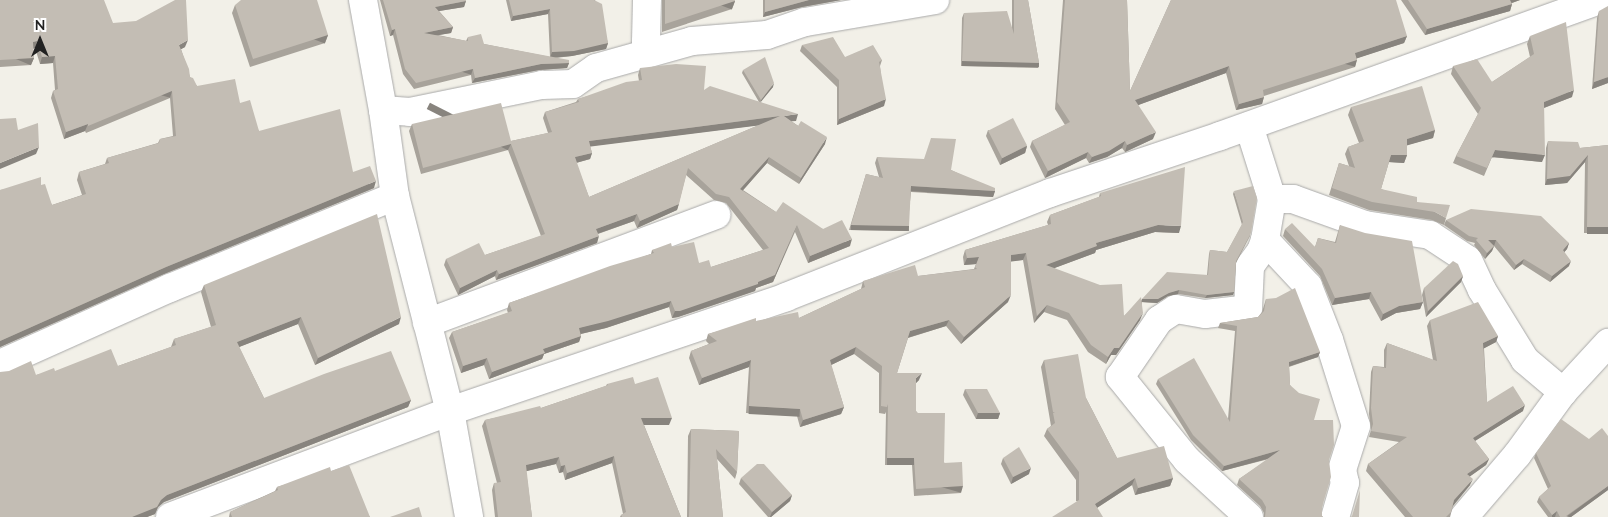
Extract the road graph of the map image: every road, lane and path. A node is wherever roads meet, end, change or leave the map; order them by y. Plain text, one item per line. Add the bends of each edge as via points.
1 (363, 0) edge
2 (647, 0) edge
3 (935, 0) edge
4 (1600, 0) edge
5 (649, 52) junction
6 (383, 110) junction
7 (1249, 126) junction
8 (395, 196) junction
9 (1272, 199) junction
10 (716, 215) dead end
11 (1265, 240) junction
12 (427, 323) junction
13 (1608, 343) edge
14 (0, 364) edge
15 (1563, 392) junction
16 (450, 411) junction
17 (170, 517) edge
18 (469, 517) edge
19 (1249, 517) edge
20 (1335, 517) edge
21 (1464, 517) edge

1 - 6 street
2 - 5 street via 646,42
3 - 5 street via 805,22 767,35 692,41
4 - 7 street
5 - 6 street via 596,68 573,84 542,85 410,112
6 - 8 street
7 - 9 street
7 - 16 street via 1050,193 786,297
8 - 12 street
8 - 14 street via 170,288
9 - 11 street
9 - 15 street via 1293,199 1365,225 1430,235 1468,260 1482,290 1525,360
10 - 12 street
11 - 19 street via 1250,266 1248,310 1205,314 1176,310 1159,320 1120,377 1187,460
11 - 20 street via 1308,286 1356,426 1342,470 1345,483
12 - 16 street
13 - 15 street
15 - 21 street via 1517,455
16 - 17 street
16 - 18 street

